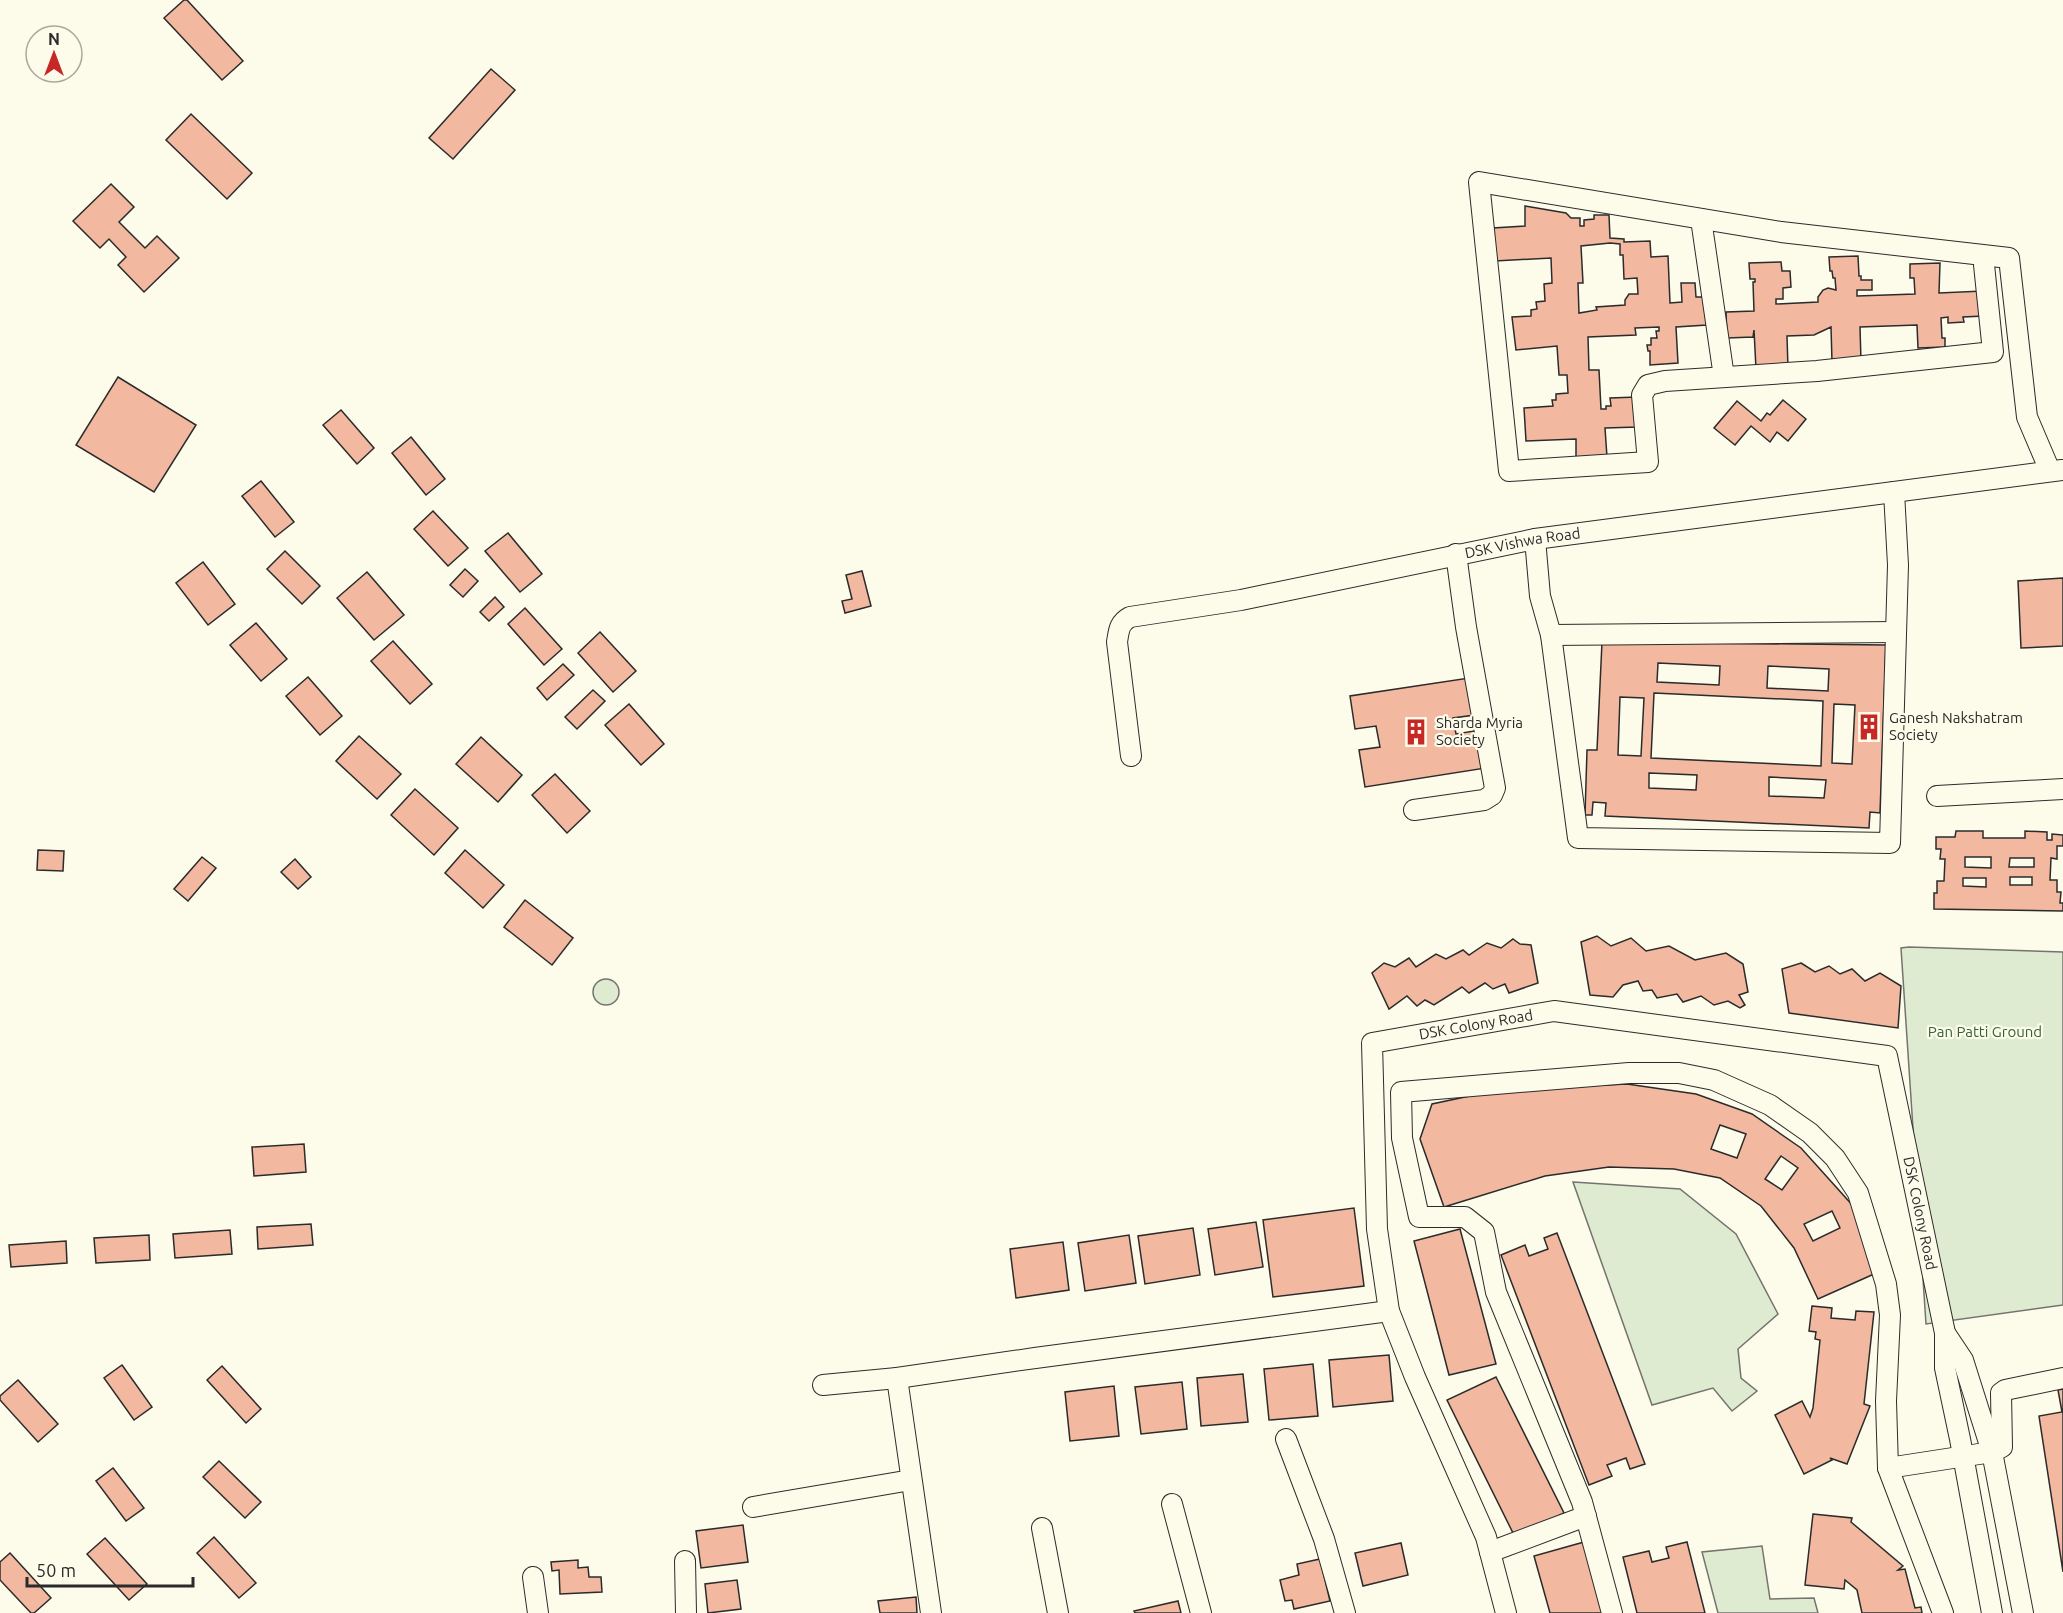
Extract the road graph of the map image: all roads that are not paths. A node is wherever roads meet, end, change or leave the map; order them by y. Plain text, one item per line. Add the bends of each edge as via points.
1 (1701, 219) junction
2 (1983, 255) junction
3 (1724, 377) junction
4 (2056, 471) edge
5 (1894, 492) junction
6 (1535, 539) junction
7 (1456, 554) junction
8 (1896, 632) junction
9 (1551, 635) junction
10 (1131, 756) dead end
11 (2063, 789) edge
12 (1937, 796) dead end
13 (1414, 810) dead end
14 (1389, 1311) junction
15 (1945, 1333) junction
16 (897, 1378) junction
17 (2063, 1378) edge
18 (823, 1385) dead end
19 (1286, 1439) dead end
20 (1992, 1452) junction
21 (1963, 1456) junction
22 (1888, 1468) junction
23 (911, 1480) junction
24 (1172, 1504) dead end
25 (753, 1507) dead end
26 (1586, 1516) junction
27 (1042, 1528) dead end
28 (1490, 1552) junction
29 (685, 1561) dead end
30 (533, 1577) dead end
31 (538, 1613) edge
32 (686, 1613) edge
33 (931, 1613) edge
34 (1058, 1613) edge
35 (1201, 1613) edge
36 (1345, 1613) edge
37 (1506, 1613) edge
38 (1612, 1613) edge
39 (1943, 1613) edge
40 (1992, 1613) edge
41 (2024, 1613) edge

1 - 2 street
1 - 3 street
1 - 3 street via 1479,183 1509,471 1648,462 1642,395 1648,385
2 - 3 street via 1993,352
2 - 4 street via 2009,258 2027,417
4 - 5 street, DSK Vishwa Road
5 - 6 street, DSK Vishwa Road
5 - 8 street
6 - 7 street, DSK Vishwa Road
6 - 9 street via 1540,596
7 - 10 street, DSK Vishwa Road via 1123,621 1117,642
7 - 13 street via 1495,788 1484,800
8 - 9 street
8 - 9 street via 1890,843 1578,838
11 - 12 street
14 - 15 street, DSK Colony Road via 1377,1229 1372,1043 1554,1011 1887,1056
14 - 16 street
14 - 28 street, DSK Colony Road
15 - 20 street, DSK Colony Road via 1963,1360
15 - 21 street, DSK Colony Road via 1945,1368
16 - 18 street
16 - 23 street
17 - 20 street via 2001,1394 2002,1447
19 - 36 street via 1324,1539
20 - 21 street
20 - 41 street, DSK Colony Road
21 - 22 street
21 - 40 street, DSK Colony Road
22 - 26 street via 1890,1315 1886,1284 1858,1193 1835,1158 1810,1132 1770,1105 1714,1080 1679,1073 1629,1073 1401,1092 1402,1138 1419,1217 1465,1217 1484,1232 1496,1292
22 - 39 street
23 - 25 street
23 - 33 street
24 - 35 street
26 - 28 street
26 - 38 street
27 - 34 street
28 - 37 street, DSK Colony Road
29 - 32 street
30 - 31 street

